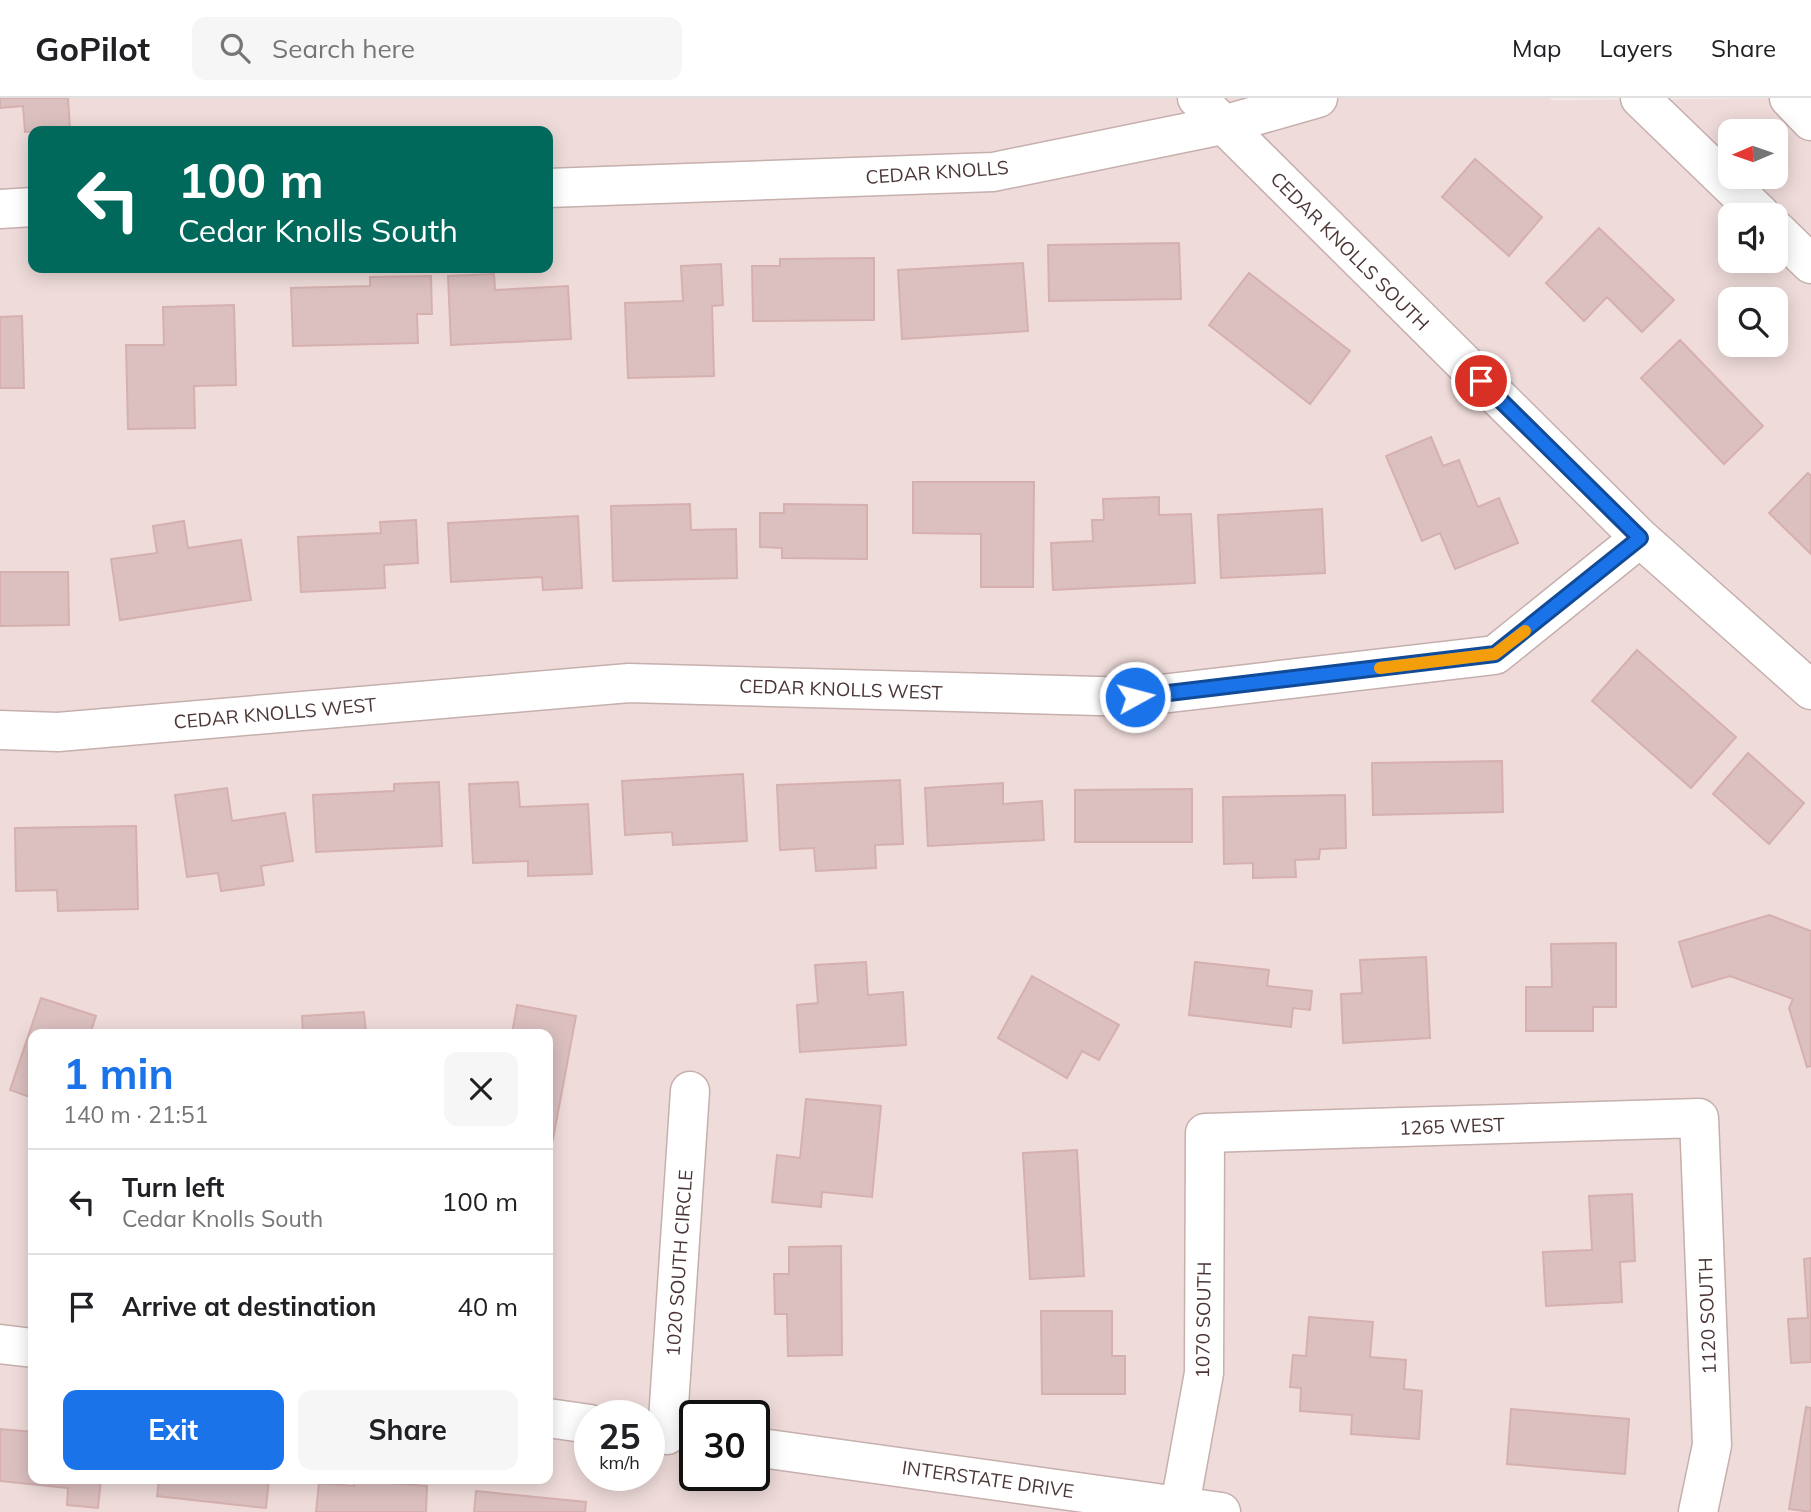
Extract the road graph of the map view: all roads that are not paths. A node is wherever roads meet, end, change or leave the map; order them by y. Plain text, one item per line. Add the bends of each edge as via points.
1 (1197, 98) edge
2 (1318, 98) edge
3 (1640, 98) edge
4 (1789, 98) edge
5 (1811, 121) edge
6 (1223, 125) junction
7 (553, 188) edge
8 (1749, 203) edge
9 (28, 207) edge
10 (0, 209) edge
11 (1788, 242) edge
12 (1811, 264) edge
13 (1640, 538) junction
14 (1811, 690) edge
15 (0, 730) edge
16 (690, 1091) dead end
17 (1699, 1118) joint
18 (1205, 1133) joint
19 (0, 1344) edge
20 (28, 1347) edge
21 (553, 1419) edge
22 (574, 1422) edge
23 (670, 1436) edge
24 (770, 1449) edge
25 (1180, 1505) junction
26 (1221, 1512) edge
27 (1698, 1512) edge

1 - 6 street, CEDAR KNOLLS SOUTH
2 - 6 street, CEDAR KNOLLS
3 - 8 street
4 - 5 street
6 - 7 street, CEDAR KNOLLS via 993,172
6 - 13 street, CEDAR KNOLLS SOUTH
9 - 10 street
11 - 12 street
13 - 14 street, CEDAR KNOLLS SOUTH
13 - 15 street, CEDAR KNOLLS WEST via 1495,654 1135,697 629,683 58,732
16 - 23 street, 1020 SOUTH CIRCLE
17 - 18 street, 1265 WEST
17 - 27 street, 1120 SOUTH via 1712,1445
18 - 25 street, 1070 SOUTH via 1204,1373
19 - 20 street
21 - 22 street
24 - 25 street, INTERSTATE DRIVE
25 - 26 street, INTERSTATE DRIVE

